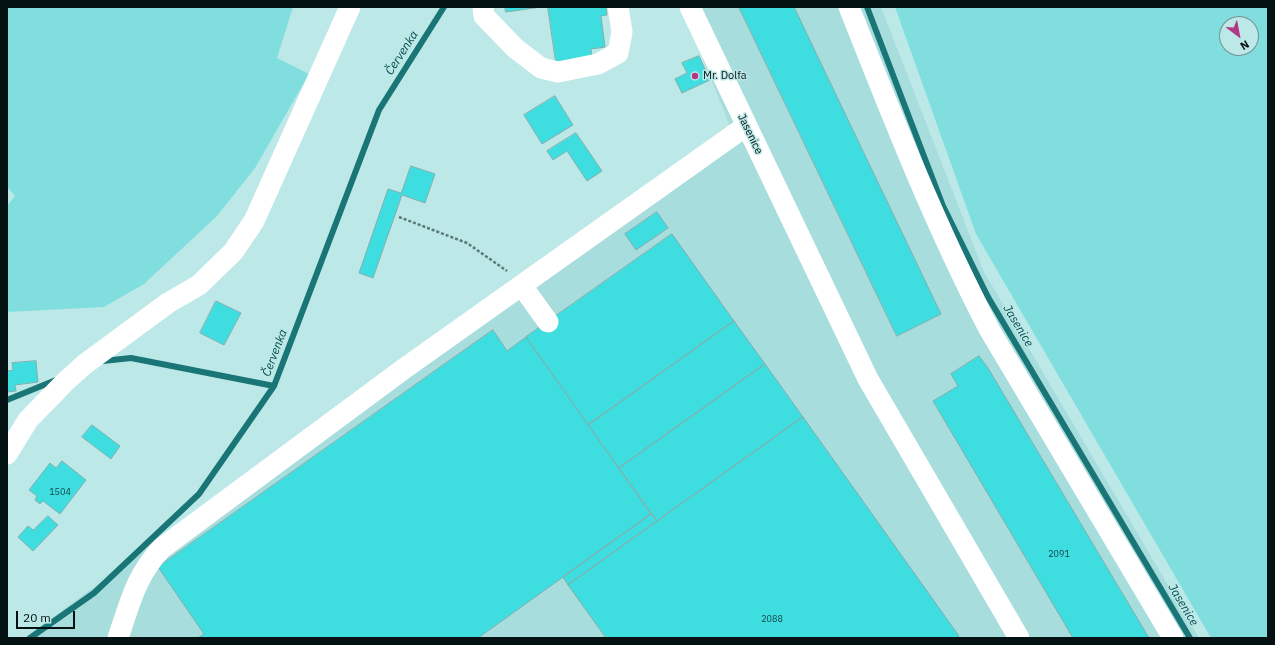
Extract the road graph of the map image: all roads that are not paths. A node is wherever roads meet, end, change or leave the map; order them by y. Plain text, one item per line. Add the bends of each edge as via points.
1 (350, 7) edge
2 (483, 7) edge
3 (618, 7) edge
4 (690, 7) edge
5 (849, 7) edge
6 (746, 126) junction
7 (522, 286) junction
8 (548, 322) dead end
9 (7, 454) edge
10 (1014, 636) edge
11 (118, 638) edge
12 (1173, 638) edge

1 - 9 street via 254,221 233,252 199,285 168,303 85,364 28,420
2 - 3 street via 484,16 515,48 541,68 558,72 598,64 618,53 622,32
4 - 6 street, Jasenice
5 - 12 street via 908,157 962,277 989,329
6 - 7 street
6 - 10 street, Jasenice via 868,379
7 - 8 street
7 - 11 street via 405,368 162,548 150,560 140,576

